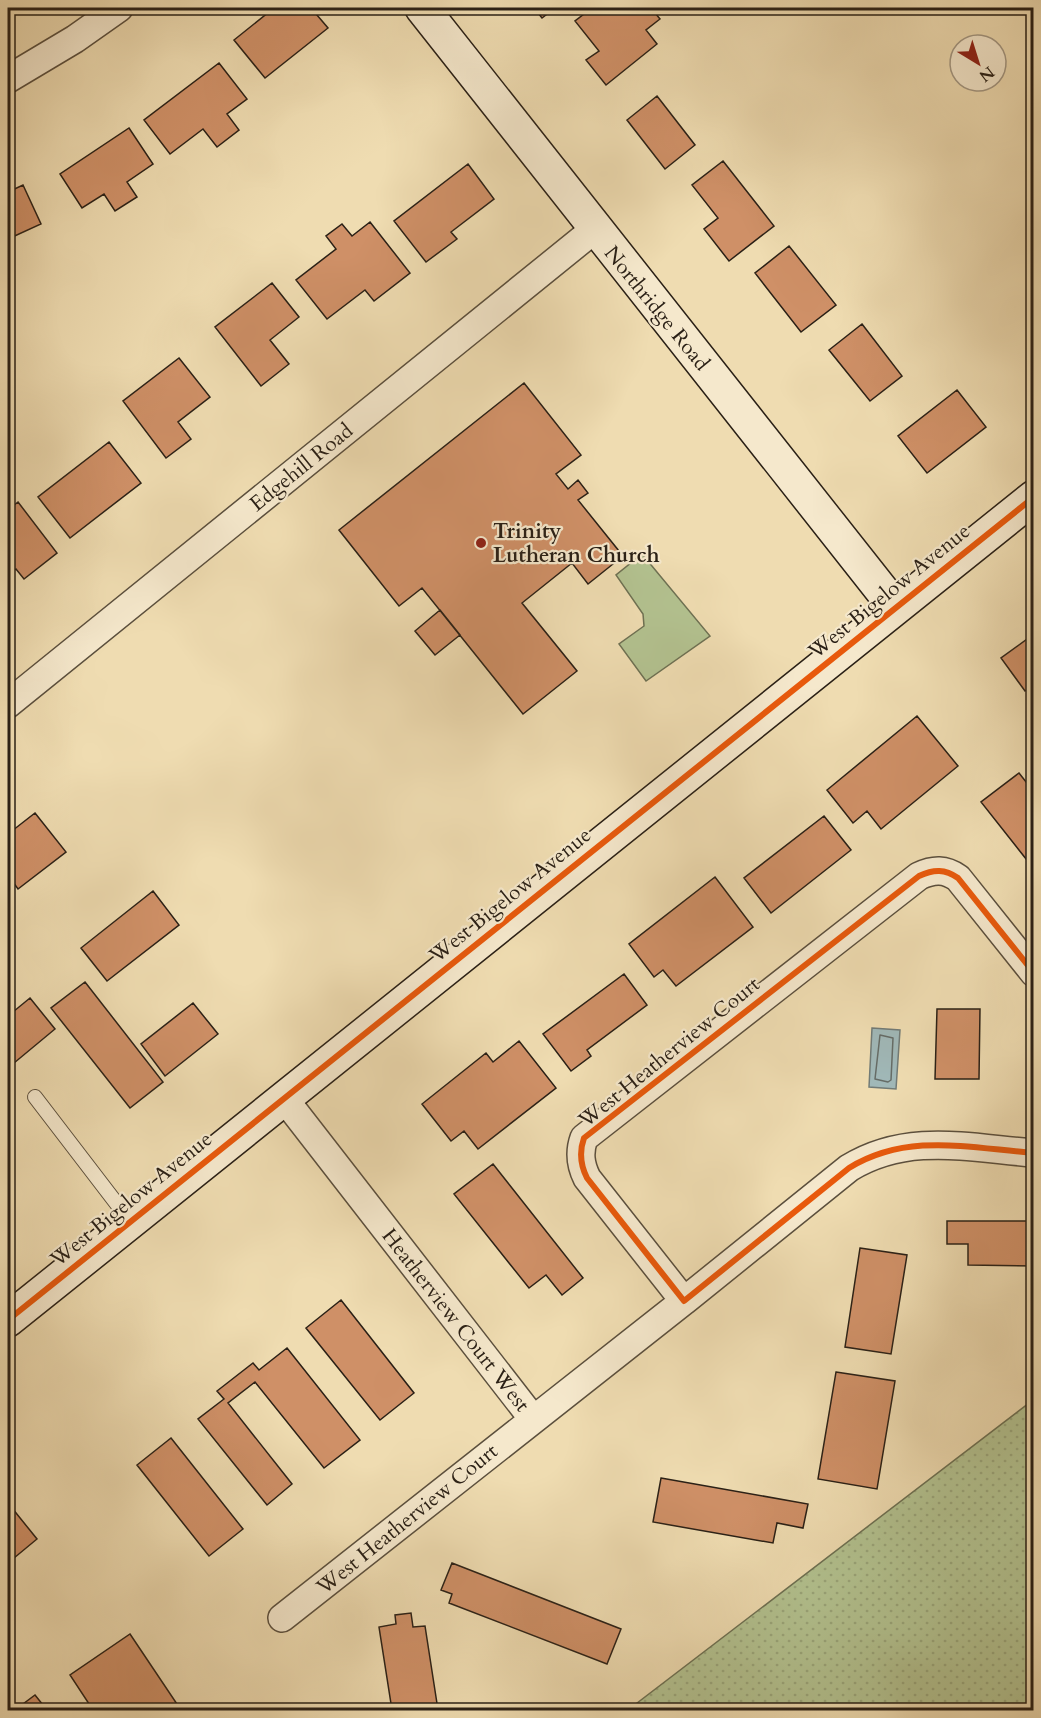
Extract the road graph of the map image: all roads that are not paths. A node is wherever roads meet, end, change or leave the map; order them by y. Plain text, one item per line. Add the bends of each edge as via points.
1 (119, 8) edge
2 (422, 8) edge
3 (8, 79) edge
4 (595, 229) junction
5 (1034, 497) edge
6 (895, 607) junction
7 (8, 704) edge
8 (1034, 973) edge
9 (35, 1096) dead end
10 (283, 1097) junction
11 (1034, 1153) edge
12 (130, 1221) junction
13 (684, 1301) junction
14 (8, 1320) edge
15 (532, 1419) junction
16 (282, 1618) dead end

1 - 3 street
2 - 4 street, Northridge Road
4 - 6 street, Northridge Road
4 - 7 street, Edgehill Road
5 - 6 street, West Bigelow Avenue
6 - 10 street, West Bigelow Avenue
8 - 13 street, West Heatherview Court via 958,878 950,872 929,872 584,1138 580,1149 587,1178
9 - 12 lane
10 - 12 street, West Bigelow Avenue
10 - 15 street, Heatherview Court West
11 - 13 street via 908,1145 867,1157
12 - 14 street, West Bigelow Avenue
13 - 15 street, Heatherview Court West
15 - 16 street, West Heatherview Court

